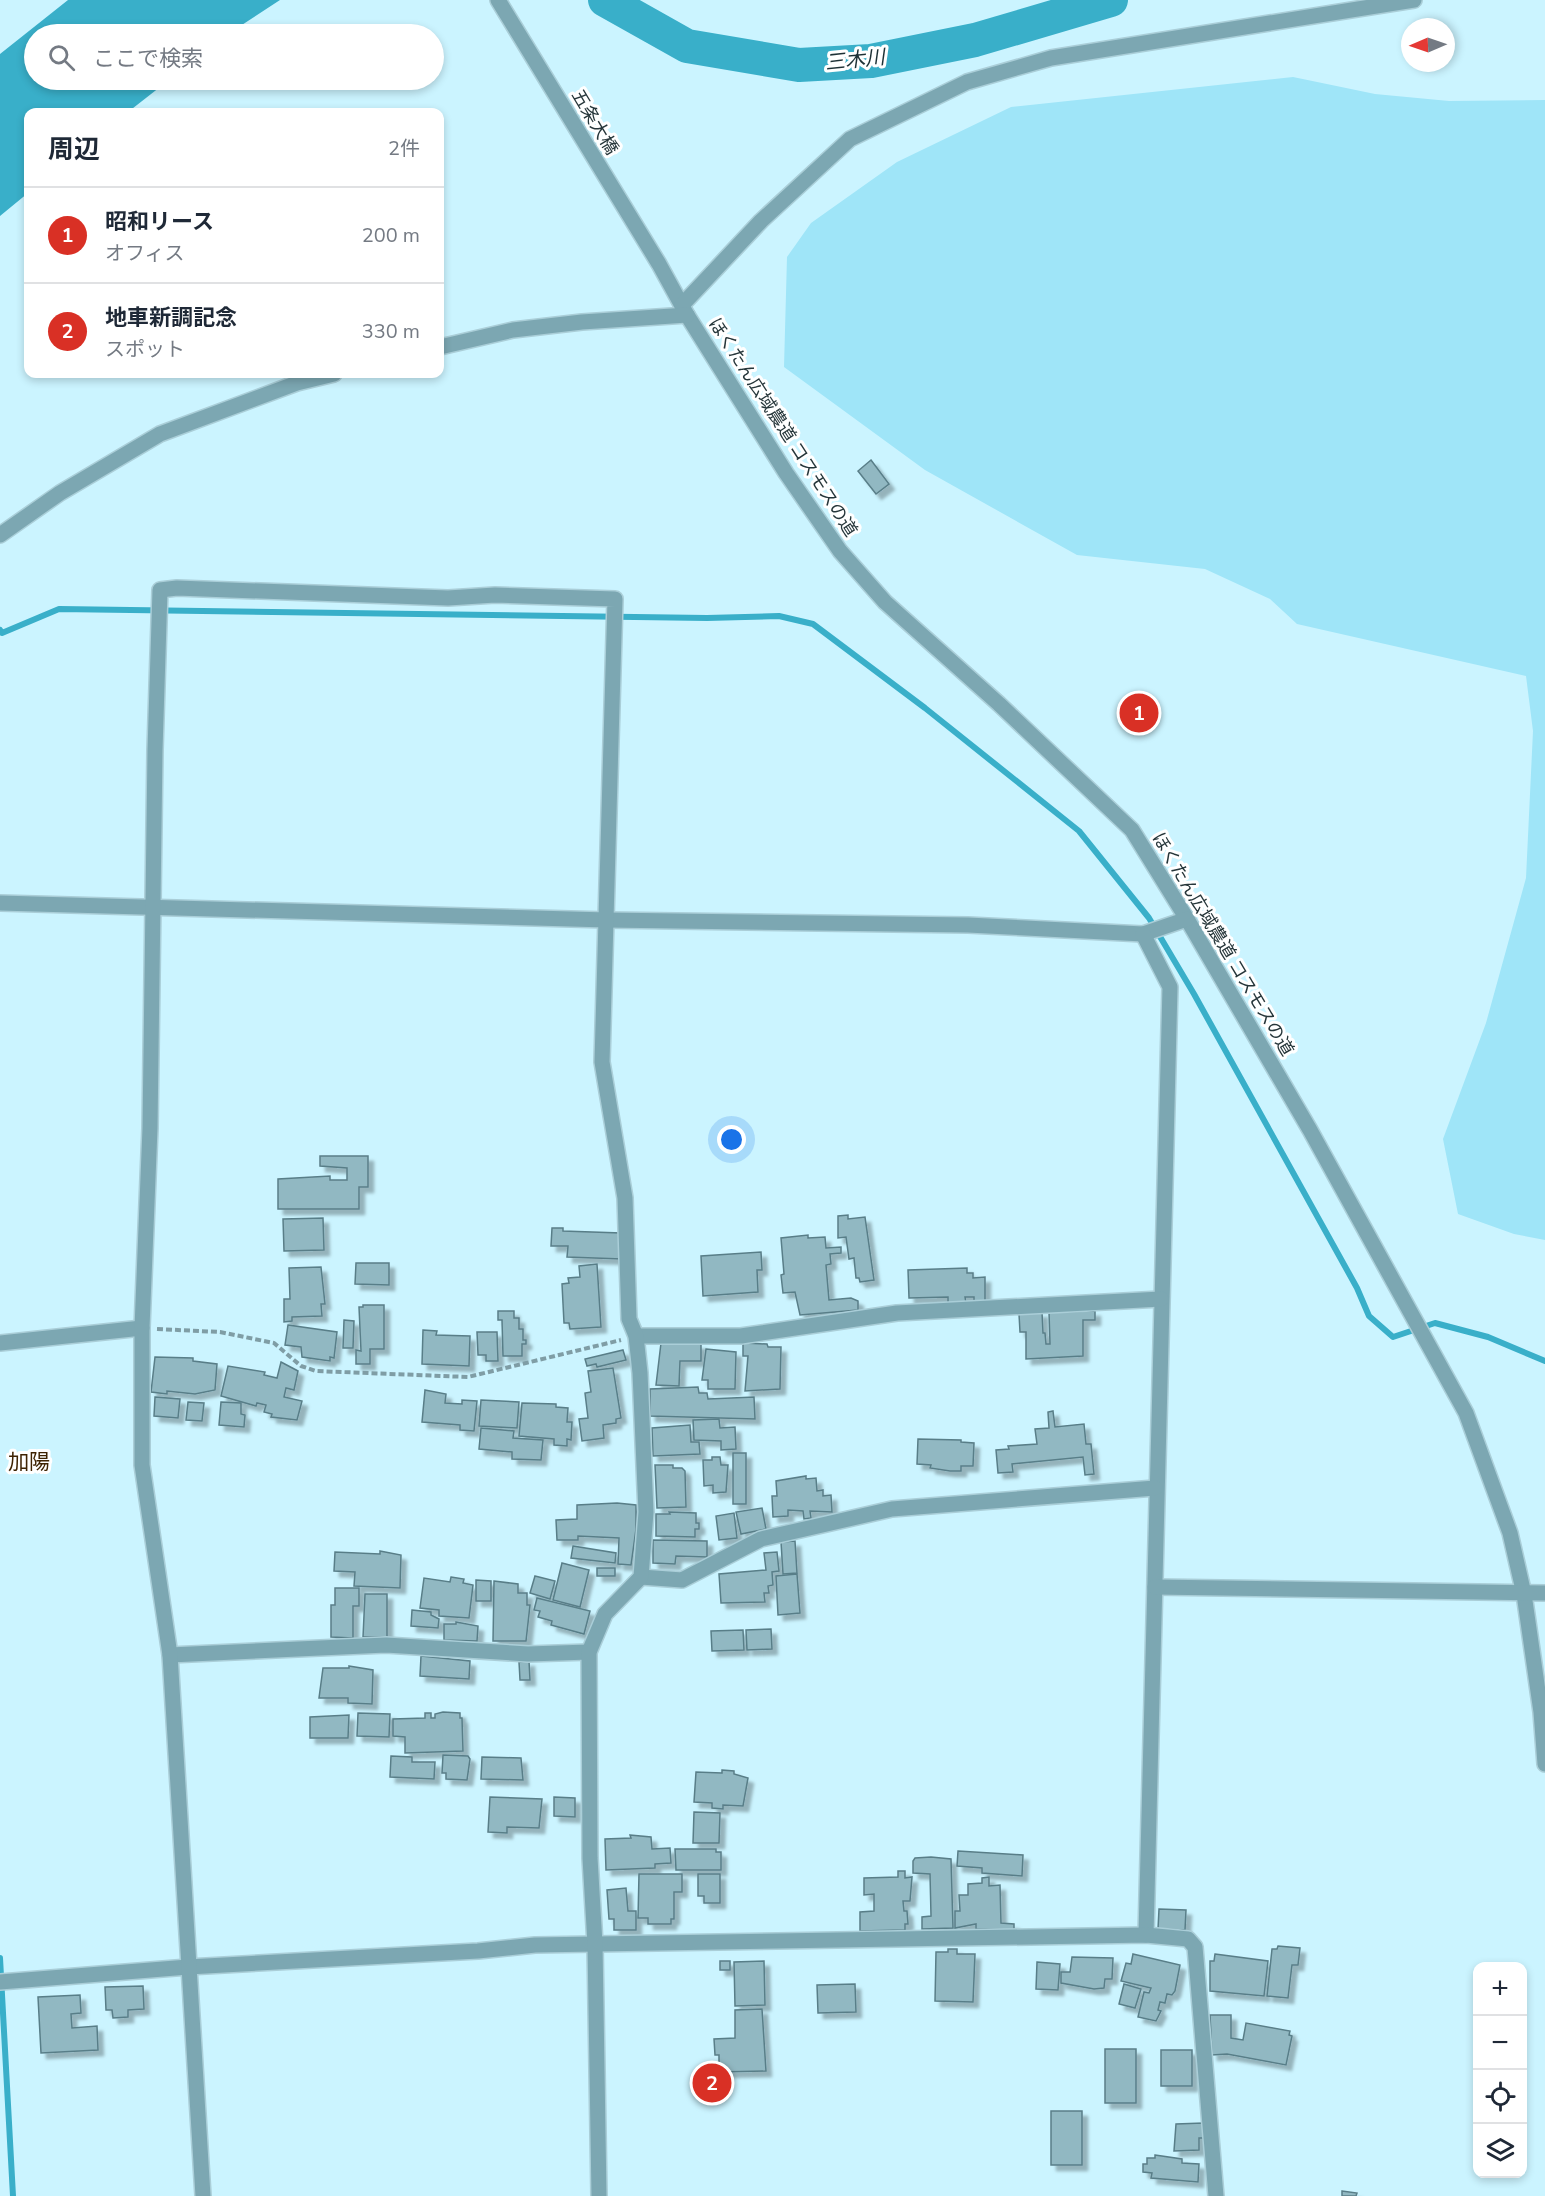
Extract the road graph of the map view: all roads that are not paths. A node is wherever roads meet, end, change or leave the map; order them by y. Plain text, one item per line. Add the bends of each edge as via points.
1 (498, 0) edge
2 (1414, 0) edge
3 (659, 264) joint
4 (685, 310) junction
5 (444, 347) edge
6 (318, 378) edge
7 (0, 536) edge
8 (0, 903) edge
9 (152, 906) junction
10 (1187, 919) junction
11 (607, 920) junction
12 (1143, 934) junction
13 (1161, 1299) junction
14 (142, 1328) junction
15 (636, 1336) junction
16 (0, 1343) edge
17 (1155, 1488) junction
18 (641, 1577) junction
19 (1155, 1587) junction
20 (1545, 1593) edge
21 (1524, 1594) junction
22 (589, 1652) junction
23 (170, 1655) junction
24 (1545, 1764) edge
25 (1146, 1935) junction
26 (594, 1944) junction
27 (188, 1967) junction
28 (0, 1982) edge
29 (203, 2196) edge
30 (599, 2196) edge
31 (1216, 2196) edge

1 - 3 street, 五条大橋
2 - 4 street via 1051,58 967,82 850,139 761,221
3 - 4 street, ほくたん広域農道 コスモスの道
4 - 5 street via 513,330
4 - 10 street, ほくたん広域農道 コスモスの道 via 786,473 840,551 885,602 1132,830
6 - 7 street via 160,434 60,493
8 - 9 street
9 - 11 street
9 - 11 street via 160,590 615,598
9 - 14 street via 150,1128
10 - 12 street
10 - 21 street, ほくたん広域農道 コスモスの道 via 1310,1130 1466,1413 1510,1533
11 - 12 street via 956,925
11 - 15 street via 602,1062 625,1198 629,1319
12 - 13 street via 1170,987
13 - 15 street via 897,1313 741,1336
13 - 17 street
14 - 16 street
14 - 23 street via 142,1465
15 - 18 street via 646,1512
17 - 18 street via 892,1509 761,1539 682,1580
17 - 19 street
18 - 22 street via 605,1614
19 - 21 street
19 - 25 street
20 - 21 street
21 - 24 street, ほくたん広域農道 コスモスの道
22 - 23 street via 528,1654 386,1645
22 - 26 street
23 - 27 street
25 - 26 street
25 - 31 street via 1188,1939 1195,1947
26 - 27 street
26 - 30 street
27 - 28 street
27 - 29 street

